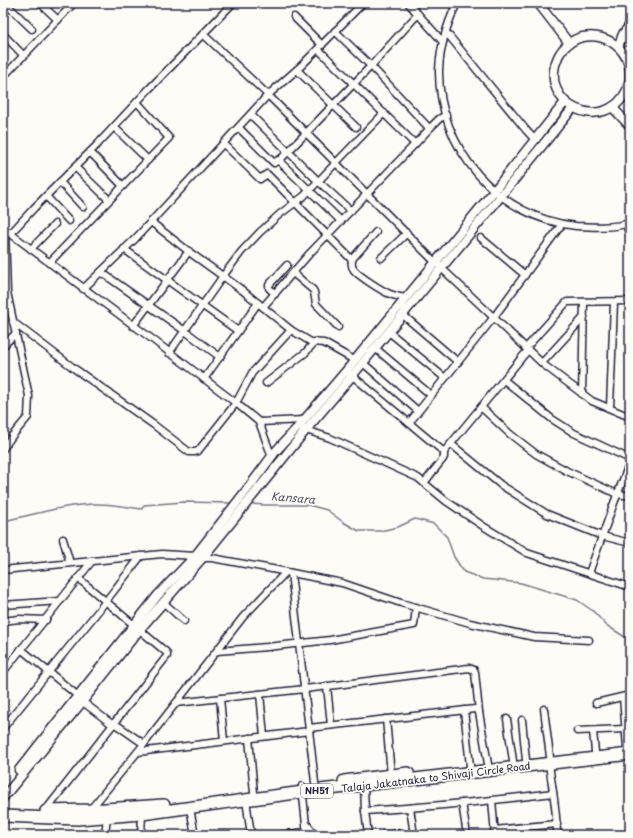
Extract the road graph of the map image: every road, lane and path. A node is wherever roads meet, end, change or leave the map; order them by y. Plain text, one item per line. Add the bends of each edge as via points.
1 (40, 3) edge
2 (74, 3) edge
3 (233, 3) edge
4 (363, 3) edge
5 (408, 3) edge
6 (457, 3) edge
7 (538, 3) edge
8 (6, 5) edge
9 (418, 14) junction
10 (294, 17) dead end
11 (58, 20) junction
12 (630, 25) edge
13 (32, 29) dead end
14 (335, 31) junction
15 (446, 32) junction
16 (3, 34) edge
17 (203, 34) junction
18 (443, 42) junction
19 (569, 43) junction
20 (320, 47) junction
21 (618, 47) junction
22 (24, 56) junction
23 (371, 66) junction
24 (297, 70) junction
25 (4, 73) edge
26 (630, 78) edge
27 (354, 84) junction
28 (268, 96) junction
29 (137, 102) junction
30 (565, 102) junction
31 (333, 104) junction
32 (612, 107) junction
33 (573, 108) junction
34 (384, 114) junction
35 (251, 115) junction
36 (446, 115) junction
37 (630, 126) edge
38 (114, 127) junction
39 (356, 127) dead end
40 (239, 128) junction
41 (429, 128) junction
42 (306, 132) junction
43 (535, 140) junction
44 (224, 144) junction
45 (416, 144) junction
46 (288, 151) junction
47 (90, 152) junction
48 (148, 160) junction
49 (279, 161) junction
50 (336, 163) junction
51 (76, 167) junction
52 (318, 181) junction
53 (60, 182) junction
54 (123, 186) junction
55 (309, 190) junction
56 (494, 191) junction
57 (368, 194) junction
58 (46, 196) junction
59 (501, 196) junction
60 (109, 200) junction
61 (296, 202) junction
62 (83, 207) dead end
63 (351, 211) junction
64 (69, 221) dead end
65 (341, 221) junction
66 (151, 222) junction
67 (628, 223) edge
68 (55, 224) dead end
69 (562, 224) junction
70 (6, 231) edge
71 (376, 232) dead end
72 (407, 233) junction
73 (327, 235) junction
74 (630, 236) edge
75 (481, 238) dead end
76 (31, 249) junction
77 (124, 249) junction
78 (189, 251) junction
79 (381, 258) dead end
80 (352, 260) junction
81 (435, 262) junction
82 (49, 263) junction
83 (287, 265) dead end
84 (442, 268) junction
85 (100, 272) junction
86 (293, 273) junction
87 (525, 275) junction
88 (222, 276) junction
89 (167, 280) junction
90 (83, 289) junction
91 (275, 294) junction
92 (406, 298) junction
93 (630, 301) edge
94 (584, 302) junction
95 (614, 302) junction
96 (148, 305) junction
97 (203, 305) junction
98 (261, 305) junction
99 (402, 315) junction
100 (494, 317) junction
101 (584, 317) junction
102 (13, 322) junction
103 (133, 326) junction
104 (338, 326) dead end
105 (291, 330) junction
106 (185, 331) junction
107 (238, 331) junction
108 (389, 332) junction
109 (16, 333) junction
110 (315, 342) junction
111 (3, 346) edge
112 (375, 348) junction
113 (527, 349) junction
114 (169, 353) junction
115 (220, 357) junction
116 (354, 360) junction
117 (458, 362) junction
118 (542, 362) junction
119 (363, 363) junction
120 (349, 374) junction
121 (445, 378) junction
122 (204, 379) junction
123 (504, 380) junction
124 (266, 383) dead end
125 (582, 394) junction
126 (432, 395) junction
127 (236, 403) junction
128 (481, 407) junction
129 (610, 408) junction
130 (418, 411) junction
131 (630, 417) edge
132 (305, 420) junction
133 (259, 422) junction
134 (409, 422) junction
135 (302, 429) junction
136 (451, 444) junction
137 (3, 449) edge
138 (444, 452) junction
139 (272, 457) junction
140 (630, 459) edge
141 (630, 462) edge
142 (424, 483) junction
143 (253, 490) junction
144 (618, 494) junction
145 (630, 496) edge
146 (602, 536) junction
147 (63, 539) dead end
148 (630, 544) edge
149 (141, 556) junction
150 (198, 557) junction
151 (92, 561) junction
152 (70, 563) junction
153 (3, 570) edge
154 (288, 572) junction
155 (589, 573) junction
156 (78, 578) junction
157 (630, 587) edge
158 (60, 601) junction
159 (106, 601) junction
160 (163, 602) junction
161 (3, 605) edge
162 (416, 607) junction
163 (46, 620) junction
164 (3, 621) edge
165 (184, 621) dead end
166 (137, 627) junction
167 (589, 640) dead end
168 (300, 643) junction
169 (21, 650) junction
170 (217, 651) junction
171 (3, 672) edge
172 (49, 672) junction
173 (327, 686) junction
174 (305, 689) junction
175 (260, 694) junction
176 (630, 695) edge
177 (623, 697) junction
178 (79, 698) junction
179 (220, 698) junction
180 (176, 703) junction
181 (596, 703) dead end
182 (544, 708) dead end
183 (464, 710) junction
184 (479, 712) junction
185 (386, 719) junction
186 (507, 719) dead end
187 (522, 720) dead end
188 (114, 724) junction
189 (331, 725) junction
190 (3, 728) edge
191 (309, 729) junction
192 (625, 729) junction
193 (593, 731) junction
194 (576, 732) dead end
195 (264, 736) junction
196 (249, 738) junction
197 (224, 741) junction
198 (144, 744) junction
199 (629, 750) edge
200 (138, 752) junction
201 (595, 752) junction
202 (526, 760) junction
203 (549, 760) junction
204 (513, 761) junction
205 (488, 764) junction
206 (470, 766) junction
207 (392, 775) junction
208 (364, 786) junction
209 (316, 788) junction
210 (303, 789) junction
211 (3, 790) edge
212 (553, 793) junction
213 (250, 796) junction
214 (3, 798) edge
215 (492, 800) junction
216 (462, 803) junction
217 (190, 808) junction
218 (410, 808) junction
219 (3, 809) edge
220 (90, 810) junction
221 (45, 811) junction
222 (365, 811) junction
223 (142, 814) junction
224 (3, 816) edge
225 (107, 817) junction
226 (306, 821) junction
227 (557, 824) junction
228 (494, 832) edge
229 (402, 833) dead end
230 (307, 834) edge
231 (105, 835) edge
232 (141, 835) edge
233 (195, 835) edge
234 (251, 835) edge
235 (280, 835) edge
236 (315, 835) edge
237 (368, 835) edge
238 (384, 835) edge
239 (414, 835) edge
240 (467, 835) edge
241 (557, 835) edge

1 - 11 street
2 - 11 street
3 - 17 street
4 - 14 street
5 - 9 street
6 - 15 street
7 - 19 street
8 - 13 street
9 - 18 street
9 - 23 street
10 - 20 street
11 - 22 street
12 - 21 street
14 - 20 street
14 - 23 street
15 - 18 street
15 - 43 street
16 - 22 street
17 - 28 street
17 - 29 street
18 - 36 street via 441,98
19 - 21 street via 581,37 594,36 607,39
19 - 30 street via 560,52 554,65 553,78 557,91
20 - 24 street
20 - 27 street
21 - 26 street via 626,56
22 - 25 street
23 - 27 street
23 - 41 street
24 - 28 street
24 - 31 street
26 - 32 street via 627,90
27 - 31 street
27 - 34 street
28 - 35 street
28 - 42 street
29 - 38 street
29 - 48 street via 169,138
30 - 33 street
30 - 43 street
31 - 39 street
31 - 42 street
32 - 33 street via 588,113
32 - 37 street
33 - 59 street
34 - 45 street
34 - 50 street
35 - 40 street
35 - 46 street
36 - 41 street
36 - 56 street via 460,150 476,173
38 - 47 street
38 - 48 street
40 - 44 street
40 - 49 street via 274,163
41 - 45 street
42 - 46 street
42 - 50 street
43 - 56 street
44 - 61 street via 260,179 267,174
44 - 66 street
45 - 57 street
46 - 49 street
46 - 52 street
47 - 51 street
47 - 54 street
48 - 54 street
49 - 55 street
50 - 52 street
50 - 57 street
51 - 53 street
51 - 60 street
52 - 55 street
52 - 63 street
53 - 58 street
53 - 62 street
54 - 60 street
55 - 61 street
55 - 65 street
56 - 59 street
56 - 81 street
57 - 63 street
57 - 72 street
58 - 64 street
58 - 70 street
59 - 69 street via 516,207
59 - 84 street
60 - 82 street
61 - 73 street
61 - 88 street via 260,232
63 - 65 street
65 - 73 street
66 - 77 street
66 - 78 street
67 - 69 street via 594,228
67 - 74 street
68 - 76 street
69 - 87 street
70 - 76 street
70 - 102 street via 7,292
71 - 80 street
72 - 79 street
72 - 81 street
73 - 80 street
73 - 86 street
75 - 87 street
76 - 82 street
77 - 85 street
77 - 89 street
78 - 88 street
78 - 89 street
80 - 92 street via 354,271 381,290
81 - 84 street
81 - 92 street
82 - 90 street
83 - 91 street via 270,285 269,288
84 - 99 street
84 - 100 street
85 - 90 street
85 - 96 street
86 - 91 street
86 - 104 street via 313,290 316,304
87 - 100 street
88 - 97 street
88 - 98 street
89 - 96 street
89 - 97 street
90 - 103 street
91 - 98 street
92 - 116 street
93 - 95 street
94 - 95 street
94 - 101 street
94 - 113 street via 567,302
95 - 129 street
96 - 103 street
96 - 106 street
97 - 106 street
97 - 107 street
98 - 105 street
98 - 107 street
99 - 108 street
99 - 117 street
100 - 113 street
100 - 117 street
101 - 118 street
101 - 125 street
102 - 109 street
102 - 127 street via 189,452 198,451
103 - 114 street
105 - 110 street
105 - 127 street via 252,373
106 - 114 street
106 - 115 street
107 - 115 street
108 - 112 street
108 - 121 street
109 - 111 street
109 - 137 street via 29,396 28,416
110 - 116 street via 324,343
110 - 124 street via 305,353
112 - 119 street
112 - 126 street
113 - 118 street
113 - 123 street
114 - 122 street
115 - 122 street
116 - 120 street
117 - 121 street
118 - 125 street
119 - 120 street
119 - 130 street
120 - 132 street
120 - 134 street
120 - 135 street
121 - 126 street
122 - 127 street
123 - 128 street
123 - 140 street via 552,419 574,433
125 - 129 street
126 - 130 street
127 - 133 street
128 - 136 street
128 - 144 street via 536,454
129 - 131 street
130 - 134 street
132 - 133 street
132 - 135 street
133 - 139 street
134 - 138 street
135 - 139 street
135 - 142 street via 330,438
135 - 143 street
136 - 138 street
136 - 146 street via 501,485 547,514
138 - 142 street via 443,459
139 - 143 street
141 - 144 street
142 - 155 street via 446,501 527,553
143 - 150 street
144 - 145 street
144 - 146 street
146 - 148 street
146 - 155 street
147 - 152 street
149 - 150 street via 162,554
149 - 151 street
149 - 159 street
150 - 154 street
150 - 160 street
150 - 166 street via 158,595
151 - 152 street
151 - 156 street
152 - 153 street
154 - 162 street via 342,583
154 - 168 street
154 - 170 street via 242,617
155 - 157 street
156 - 158 street
156 - 159 street
158 - 161 street
158 - 163 street
159 - 166 street
159 - 172 street
160 - 165 street
160 - 166 street
162 - 167 street via 470,623 534,636
162 - 168 street via 414,625
163 - 164 street
163 - 169 street
166 - 178 street
166 - 188 street via 166,652 167,656
168 - 170 street
168 - 174 street
169 - 171 street
169 - 172 street
170 - 180 street
172 - 178 street
172 - 190 street
173 - 174 street
173 - 184 street via 472,668 475,672
173 - 189 street
174 - 175 street
174 - 191 street
175 - 179 street
175 - 195 street
176 - 177 street
177 - 181 street
177 - 192 street
178 - 188 street
178 - 211 street
178 - 214 street
179 - 180 street
179 - 197 street
180 - 198 street
182 - 203 street
183 - 184 street via 475,709
183 - 185 street
183 - 206 street
184 - 205 street
185 - 189 street
185 - 207 street
186 - 204 street
187 - 202 street
188 - 198 street
188 - 221 street
189 - 191 street
191 - 195 street
191 - 209 street
192 - 193 street
192 - 199 street
193 - 194 street
193 - 201 street
195 - 196 street
196 - 197 street
196 - 213 street
197 - 200 street
198 - 200 street
199 - 201 highway, Talaja Jakatnaka to Shivaji Circle Road / NH51
199 - 203 highway, Talaja Jakatnaka to Shivaji Circle Road / NH51
200 - 220 street
201 - 203 highway, Talaja Jakatnaka to Shivaji Circle Road / NH51
202 - 203 highway, Talaja Jakatnaka to Shivaji Circle Road / NH51
202 - 204 highway, Talaja Jakatnaka to Shivaji Circle Road / NH51
203 - 208 highway, Talaja Jakatnaka to Shivaji Circle Road / NH51
203 - 212 street
204 - 205 highway, Talaja Jakatnaka to Shivaji Circle Road / NH51
205 - 206 highway, Talaja Jakatnaka to Shivaji Circle Road / NH51
206 - 207 highway, Talaja Jakatnaka to Shivaji Circle Road / NH51
207 - 209 highway, Talaja Jakatnaka to Shivaji Circle Road / NH51
208 - 209 highway, Talaja Jakatnaka to Shivaji Circle Road / NH51
208 - 222 street
209 - 210 highway, Talaja Jakatnaka to Shivaji Circle Road / NH51
210 - 213 highway, Talaja Jakatnaka to Shivaji Circle Road / NH51
210 - 226 street
212 - 215 street
212 - 227 street
213 - 217 highway, Talaja Jakatnaka to Shivaji Circle Road / NH51
213 - 220 highway, Talaja Jakatnaka to Shivaji Circle Road / NH51
213 - 234 street
215 - 216 street
215 - 228 street
216 - 218 street
216 - 240 street
217 - 223 highway, Talaja Jakatnaka to Shivaji Circle Road / NH51
217 - 233 street
218 - 222 street
218 - 239 street
219 - 221 highway, Talaja Jakatnaka to Shivaji Circle Road / NH51
220 - 221 highway, Talaja Jakatnaka to Shivaji Circle Road / NH51
222 - 237 street
223 - 225 highway, Talaja Jakatnaka to Shivaji Circle Road / NH51
223 - 232 street
224 - 225 highway, Talaja Jakatnaka to Shivaji Circle Road / NH51 via 77,819
225 - 231 street
226 - 230 street
226 - 236 street
227 - 228 street
227 - 241 street
229 - 238 street
230 - 235 street

